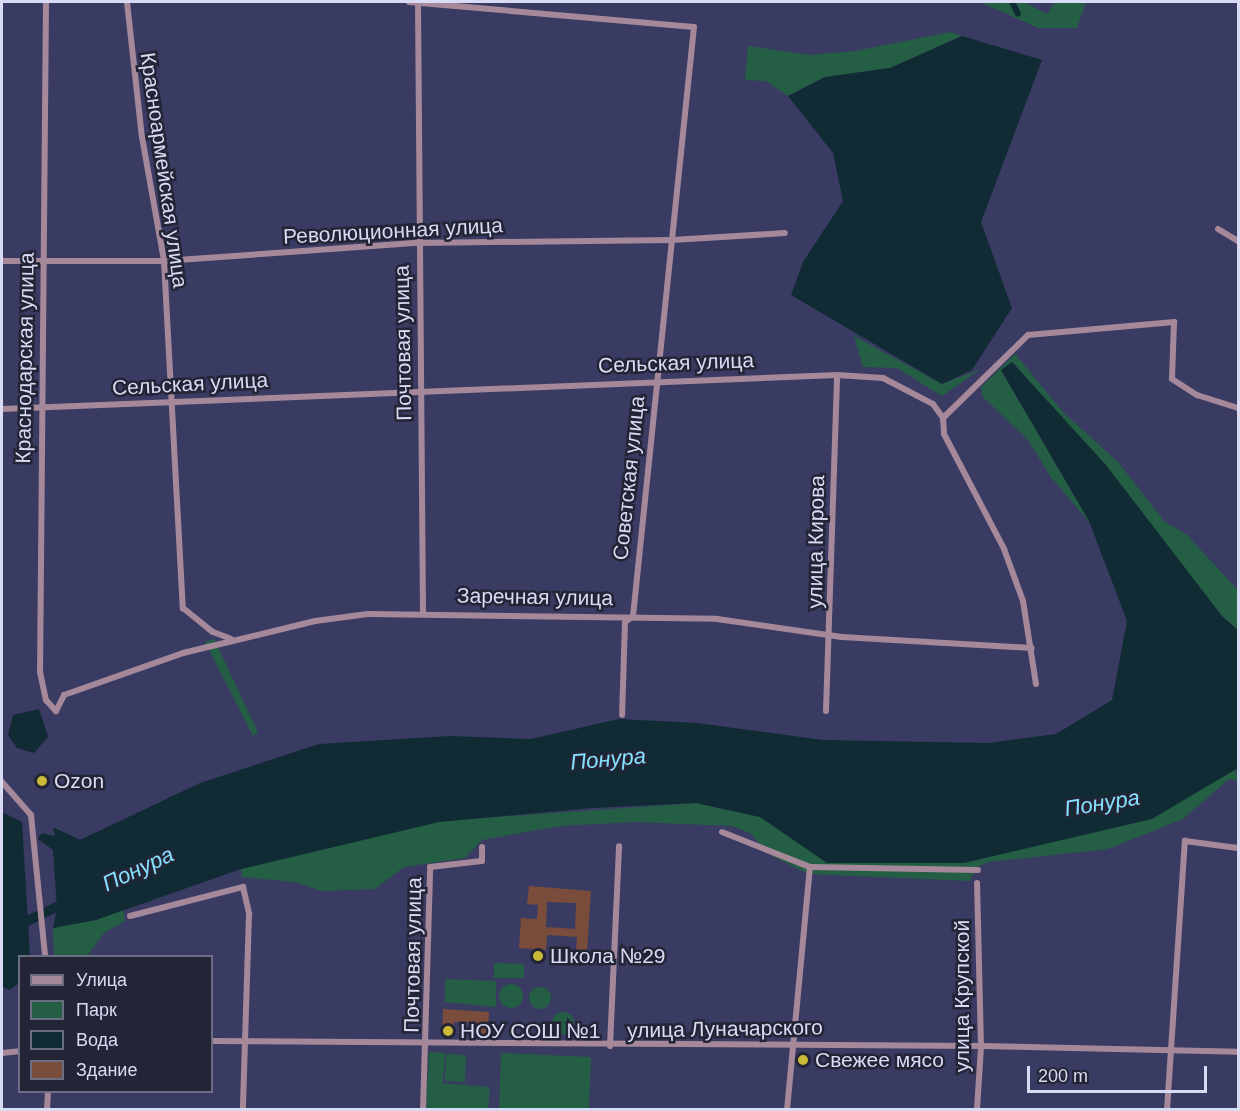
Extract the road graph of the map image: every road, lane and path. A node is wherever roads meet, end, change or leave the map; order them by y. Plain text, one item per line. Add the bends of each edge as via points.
1 (46, 2) edge
2 (127, 2) edge
3 (409, 2) edge
4 (418, 3) edge
5 (1218, 229) dead end
6 (785, 233) dead end
7 (672, 240) junction
8 (1239, 241) edge
9 (417, 243) junction
10 (2, 261) edge
11 (164, 261) junction
12 (44, 262) junction
13 (837, 375) junction
14 (655, 380) junction
15 (420, 389) junction
16 (171, 402) junction
17 (41, 407) junction
18 (1239, 408) edge
19 (2, 410) edge
20 (944, 418) junction
21 (423, 611) junction
22 (633, 616) junction
23 (831, 633) junction
24 (231, 639) junction
25 (1032, 648) junction
26 (1036, 684) dead end
27 (56, 711) joint
28 (826, 711) dead end
29 (622, 715) dead end
30 (2, 782) edge
31 (722, 832) dead end
32 (619, 846) dead end
33 (482, 847) dead end
34 (1239, 848) edge
35 (810, 867) junction
36 (978, 870) dead end
37 (977, 883) dead end
38 (130, 916) dead end
39 (45, 955) edge
40 (247, 1040) junction
41 (213, 1041) edge
42 (428, 1043) junction
43 (795, 1044) junction
44 (610, 1046) junction
45 (981, 1046) junction
46 (18, 1051) edge
47 (1173, 1051) junction
48 (1239, 1052) edge
49 (2, 1053) edge
50 (48, 1093) edge
51 (47, 1110) edge
52 (243, 1110) edge
53 (423, 1110) edge
54 (787, 1110) edge
55 (977, 1110) edge
56 (1167, 1110) edge

1 - 12 street, Краснодарская улица
2 - 11 street, Красноармейская улица via 142,137
3 - 4 street
4 - 7 street, Советская улица via 694,27
4 - 9 street, Почтовая улица
5 - 8 street
6 - 7 street, Революционная улица
7 - 9 street, Революционная улица
7 - 14 street, Советская улица
9 - 11 street, Революционная улица
9 - 15 street, Почтовая улица
10 - 12 street, Революционная улица
11 - 12 street, Революционная улица
11 - 16 street, Красноармейская улица
12 - 17 street, Краснодарская улица
13 - 14 street, Сельская улица
13 - 20 street, Сельская улица via 884,378 933,404
13 - 23 street, улица Кирова
14 - 15 street, Сельская улица
14 - 22 street, Советская улица
15 - 16 street, Сельская улица
15 - 21 street, Почтовая улица
16 - 17 street, Сельская улица
16 - 24 street, Красноармейская улица via 183,608 213,632
17 - 19 street, Сельская улица
17 - 27 street, Краснодарская улица via 40,672 46,700
18 - 20 street via 1197,395 1172,379 1174,322 1028,335
20 - 25 street via 944,434 1004,549 1023,601
21 - 22 street, Заречная улица
21 - 24 street, Заречная улица via 315,621
22 - 23 street, Заречная улица via 717,619
22 - 29 street, Советская улица via 626,622
23 - 25 street, Заречная улица
23 - 28 street, улица Кирова
24 - 27 street, Заречная улица via 64,695
25 - 26 street
30 - 39 street via 30,815
31 - 35 street
32 - 44 street
33 - 42 street, Почтовая улица via 482,861 430,867
34 - 47 street via 1185,841
35 - 36 street
35 - 43 street
37 - 45 street, улица Крупской
38 - 40 street via 243,887 249,914
40 - 41 street, улица Луначарского
40 - 42 street, улица Луначарского
40 - 52 street
42 - 44 street, улица Луначарского
42 - 53 street, Почтовая улица
43 - 44 street, улица Луначарского
43 - 45 street, улица Луначарского
43 - 54 street
45 - 47 street, улица Луначарского
45 - 55 street, улица Крупской
46 - 49 street
47 - 48 street, улица Луначарского
47 - 56 street
50 - 51 street

